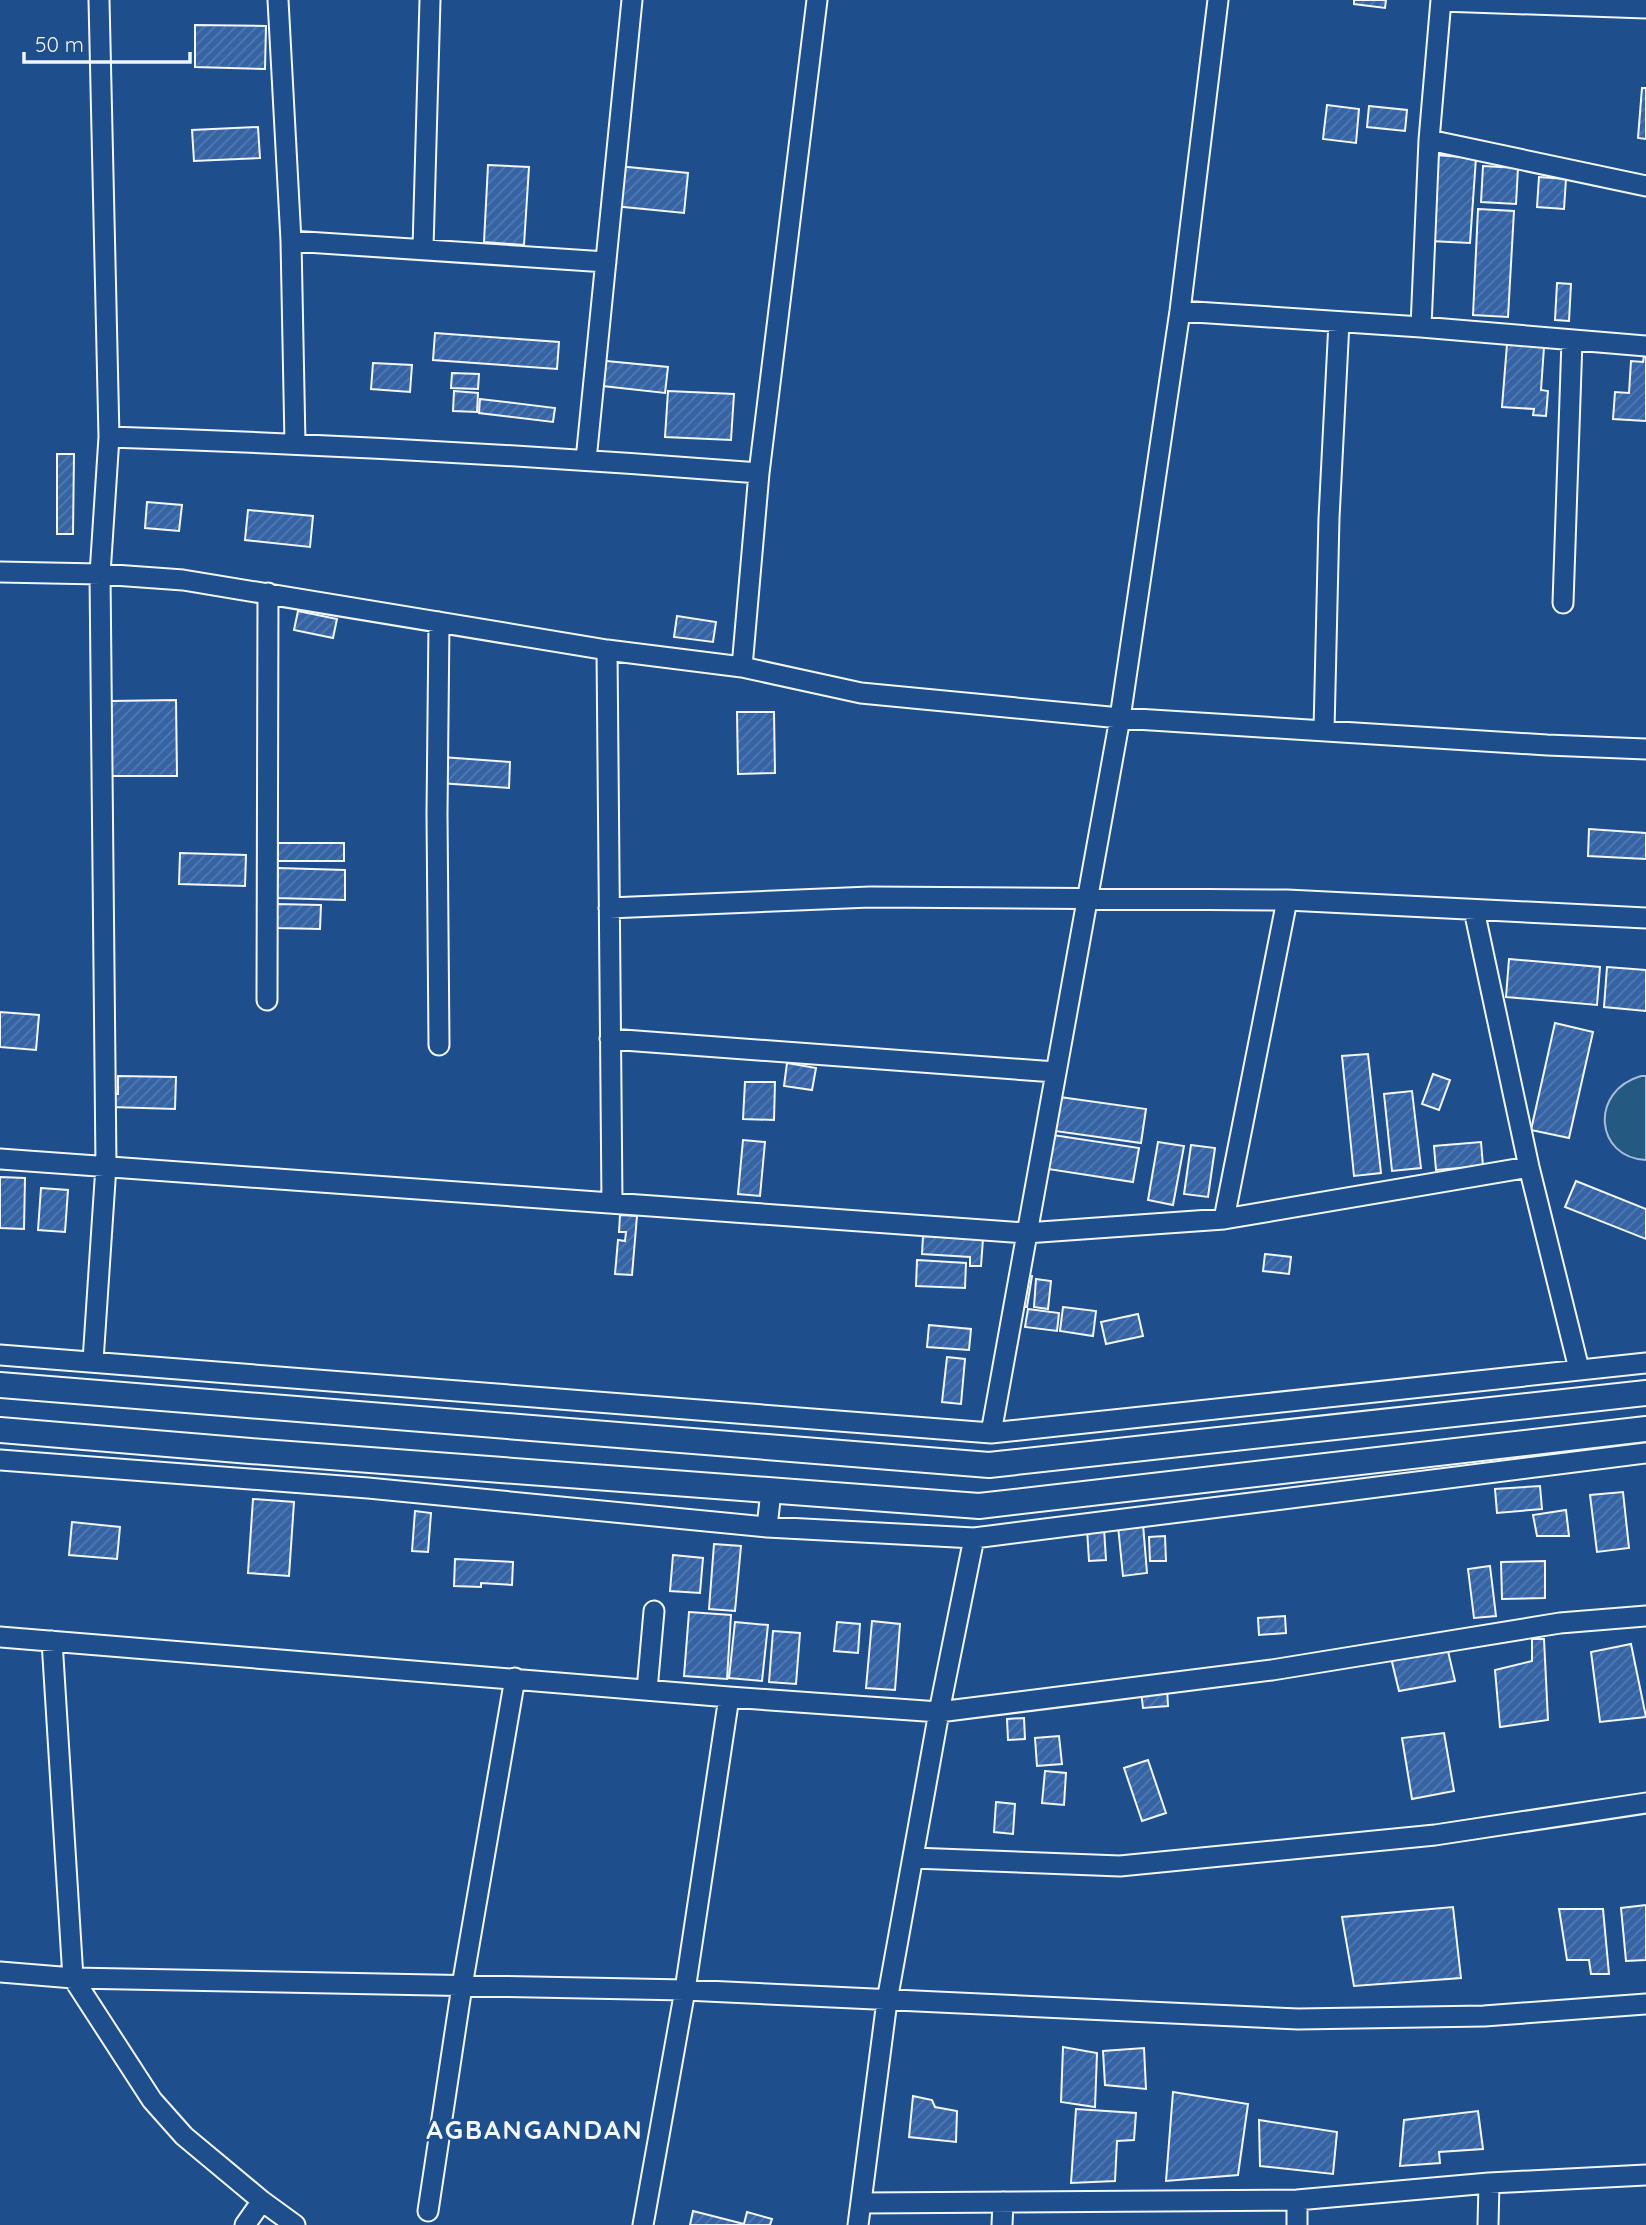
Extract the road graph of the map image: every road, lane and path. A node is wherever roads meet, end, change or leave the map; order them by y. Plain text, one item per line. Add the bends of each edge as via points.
1 (99, 0) edge
2 (278, 0) edge
3 (430, 0) edge
4 (632, 0) edge
5 (817, 0) edge
6 (1218, 0) edge
7 (1441, 1) edge
8 (1605, 3) edge
9 (1646, 8) edge
10 (1429, 140) junction
11 (1646, 186) edge
12 (291, 241) junction
13 (423, 248) junction
14 (606, 262) junction
15 (1180, 311) junction
16 (1339, 321) junction
17 (1420, 327) junction
18 (1572, 340) junction
19 (1646, 346) edge
20 (110, 437) junction
21 (295, 443) junction
22 (586, 460) junction
23 (759, 473) junction
24 (0, 572) edge
25 (100, 574) junction
26 (268, 593) junction
27 (1563, 603) dead end
28 (439, 622) junction
29 (607, 650) junction
30 (742, 667) junction
31 (1120, 718) junction
32 (1324, 730) junction
33 (1646, 749) edge
34 (1087, 898) junction
35 (1287, 900) junction
36 (609, 908) junction
37 (1474, 910) junction
38 (1646, 918) edge
39 (267, 1000) dead end
40 (610, 1039) junction
41 (439, 1045) dead end
42 (1055, 1072) junction
43 (0, 1159) edge
44 (106, 1166) junction
45 (1529, 1167) junction
46 (612, 1203) junction
47 (1224, 1219) junction
48 (1026, 1233) junction
49 (0, 1355) edge
50 (93, 1361) junction
51 (1646, 1363) edge
52 (1578, 1369) junction
53 (0, 1385) edge
54 (1646, 1393) edge
55 (1646, 1429) edge
56 (0, 1430) edge
57 (991, 1433) junction
58 (1646, 1453) edge
59 (0, 1460) edge
60 (771, 1491) junction
61 (768, 1527) junction
62 (974, 1538) junction
63 (654, 1611) dead end
64 (1646, 1616) edge
65 (0, 1637) edge
66 (52, 1641) junction
67 (515, 1678) junction
68 (647, 1690) junction
69 (729, 1697) junction
70 (939, 1712) junction
71 (1646, 1803) edge
72 (912, 1858) junction
73 (0, 1972) edge
74 (73, 1978) junction
75 (462, 1986) junction
76 (685, 1990) junction
77 (887, 2001) junction
78 (1646, 2004) edge
79 (1646, 2175) edge
80 (1489, 2183) junction
81 (1297, 2200) junction
82 (262, 2201) junction
83 (1003, 2202) junction
84 (862, 2203) junction
85 (428, 2211) dead end
86 (245, 2225) edge
87 (295, 2225) edge
88 (643, 2225) edge
89 (858, 2225) edge
90 (1002, 2225) edge
91 (1297, 2225) edge
92 (1488, 2225) edge

1 - 20 street
2 - 12 street
3 - 13 street
4 - 14 street
5 - 23 street
6 - 15 street
7 - 8 street
7 - 10 street
8 - 9 street
10 - 11 street
10 - 17 street
12 - 13 street
12 - 21 street
13 - 14 street
14 - 22 street
15 - 16 street
15 - 31 street
16 - 17 street
16 - 32 street
17 - 18 street
18 - 19 street
18 - 27 street
20 - 21 street
20 - 25 street
21 - 22 street
22 - 23 street
23 - 30 street
24 - 25 street
25 - 26 street
25 - 44 street
26 - 28 street
26 - 39 street
28 - 29 street
28 - 41 street
29 - 30 street
29 - 36 street
30 - 31 street via 861,693
31 - 32 street
31 - 34 street
32 - 33 street
34 - 35 street
34 - 36 street via 870,897
34 - 42 street
35 - 37 street
35 - 47 street
36 - 40 street
37 - 38 street
37 - 45 street
40 - 42 street
40 - 46 street
42 - 48 street
43 - 44 street
44 - 46 street
44 - 50 street
45 - 47 street
45 - 52 street
46 - 48 street
47 - 48 street
48 - 57 street
49 - 50 street
50 - 57 street
51 - 52 street
52 - 57 street
53 - 54 street via 989,1465
55 - 60 street via 979,1506
56 - 60 street
58 - 62 street
59 - 61 street via 368,1488
60 - 61 street
61 - 62 street
62 - 70 street
63 - 68 street
64 - 70 street via 1560,1623 1272,1670
65 - 66 street
66 - 67 street
66 - 74 street
67 - 68 street
67 - 75 street
68 - 69 street
69 - 70 street
69 - 76 street
70 - 72 street
71 - 72 street via 1435,1835 1120,1866
72 - 77 street
73 - 74 street
74 - 75 street
74 - 82 street via 152,2100 184,2136
75 - 76 street
75 - 85 street
76 - 77 street
76 - 88 street
77 - 78 street via 1298,2019 1484,2016
77 - 84 street
79 - 80 street
80 - 81 street
80 - 92 street
81 - 83 street
81 - 91 street
82 - 86 street
82 - 87 street
83 - 84 street
83 - 90 street
84 - 89 street

